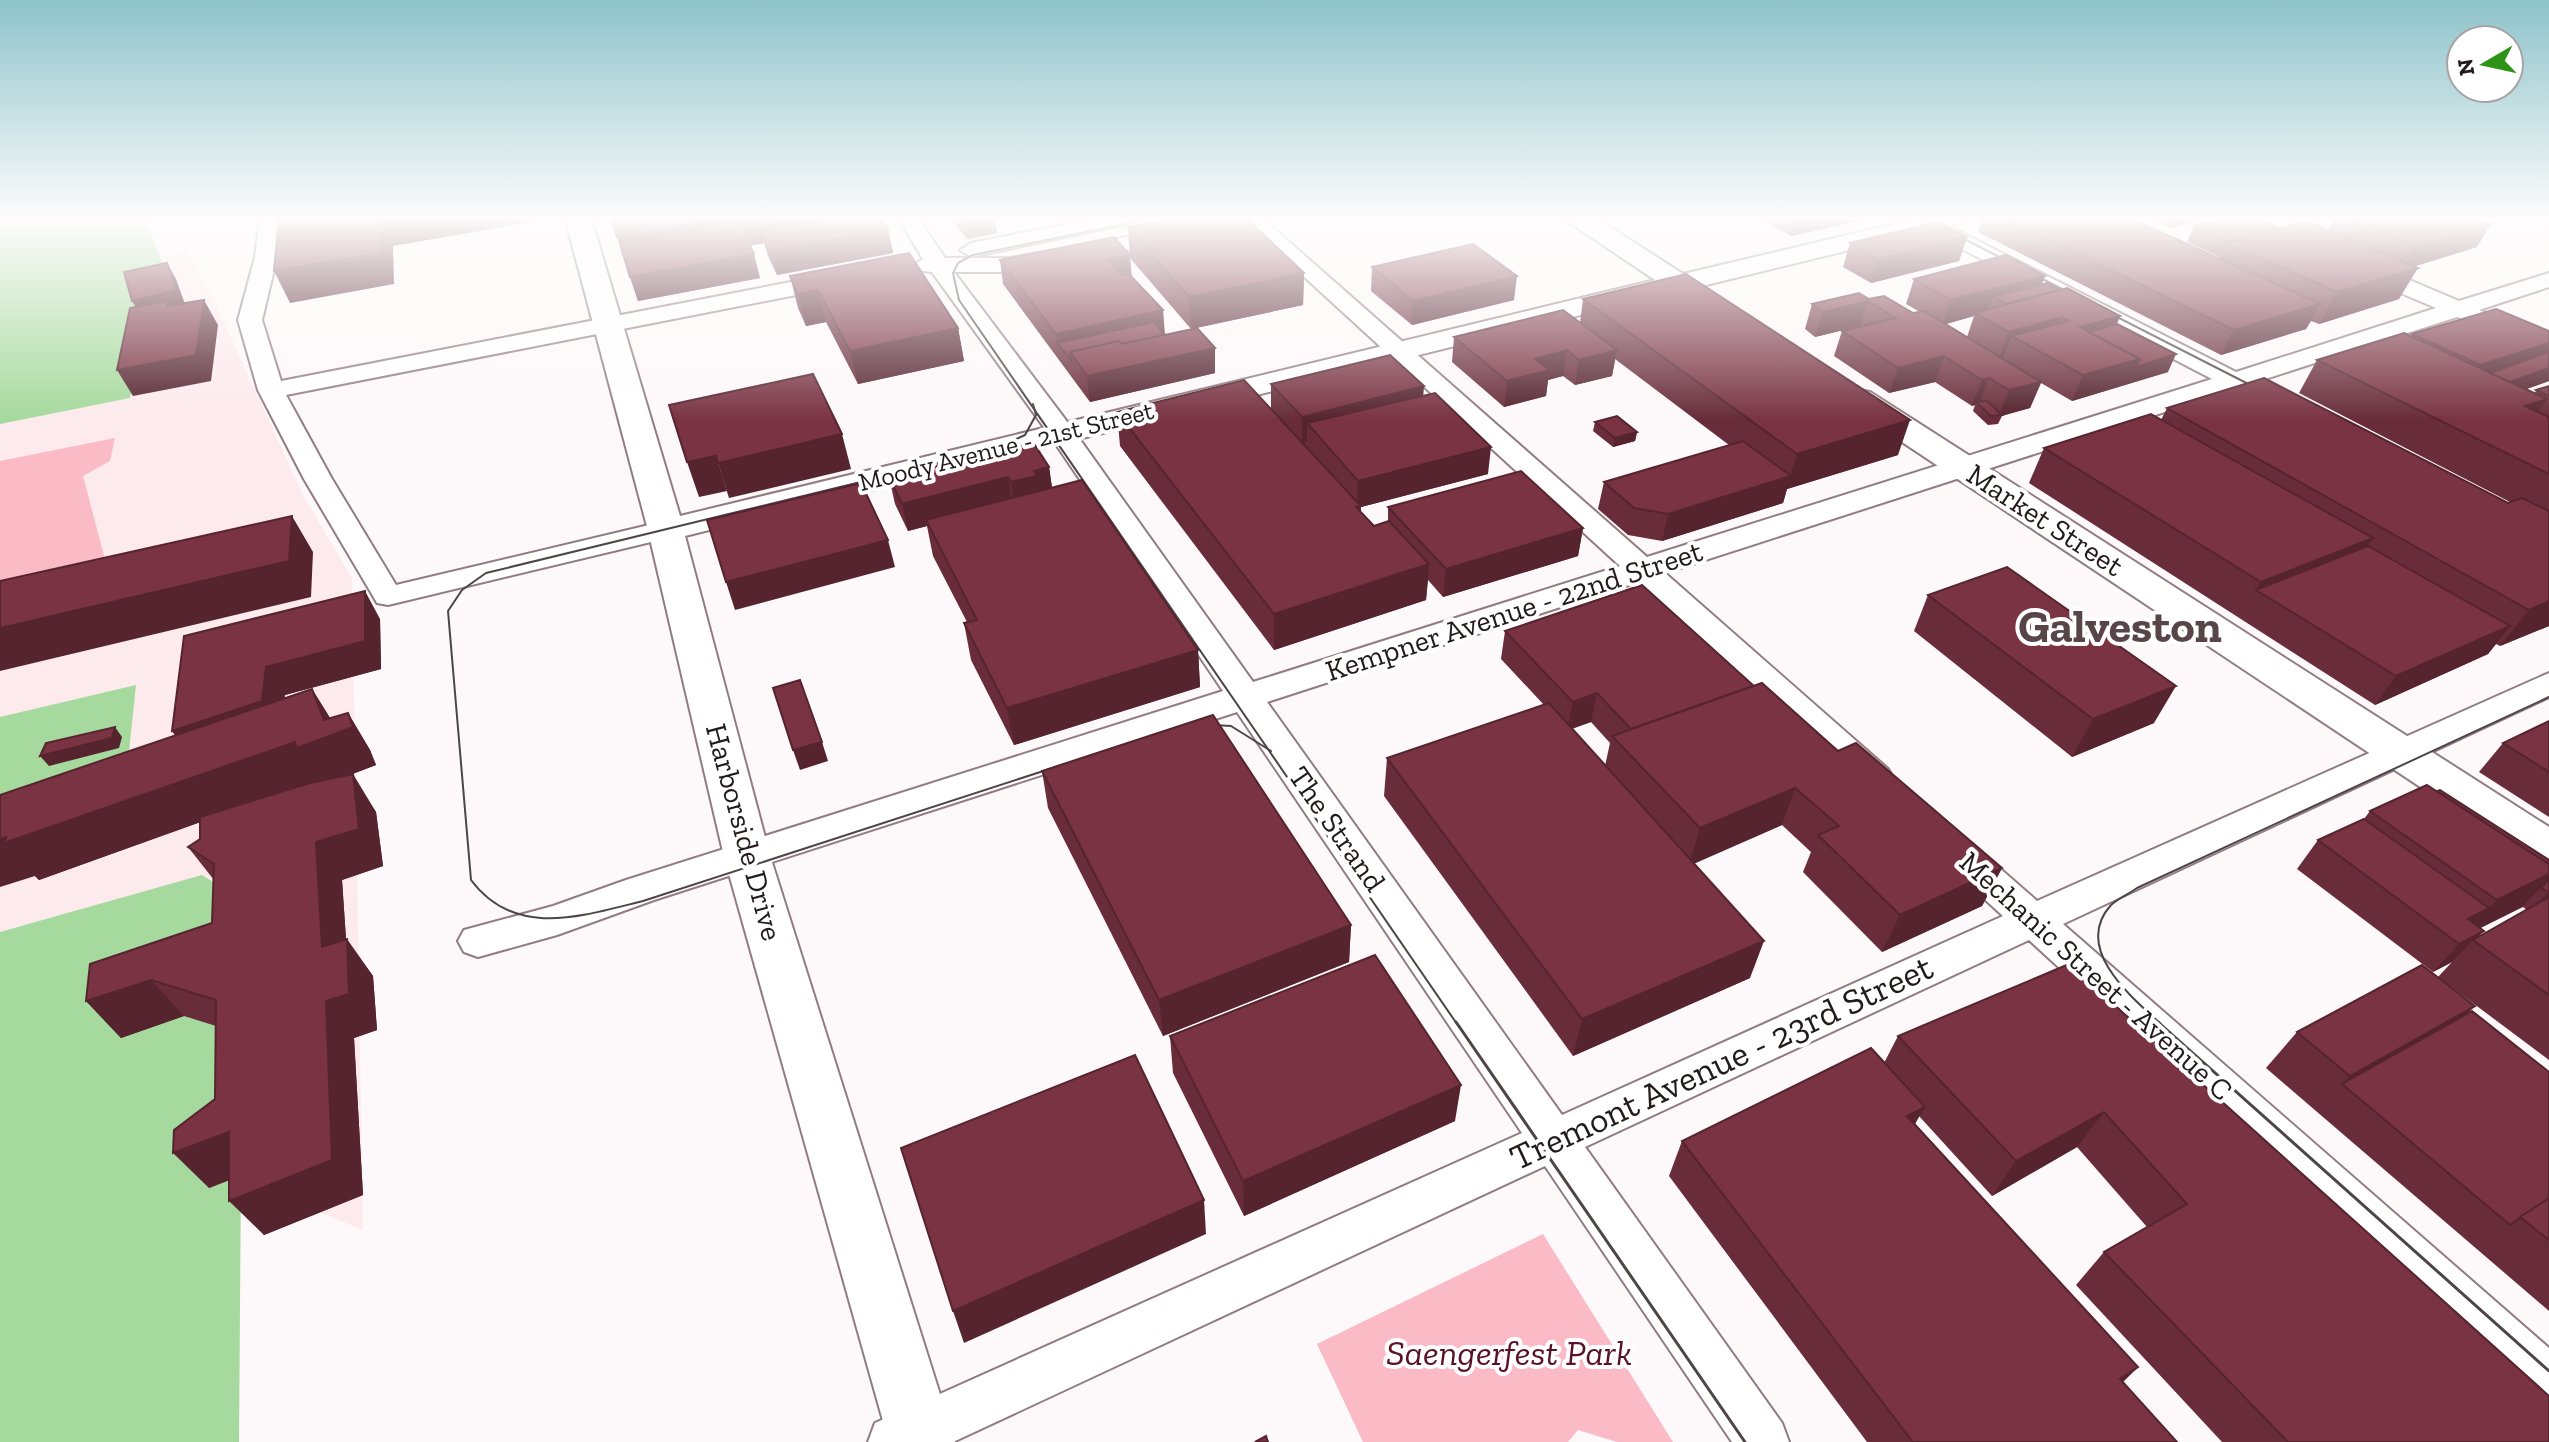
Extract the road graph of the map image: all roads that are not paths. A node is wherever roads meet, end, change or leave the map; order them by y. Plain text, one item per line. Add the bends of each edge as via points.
1 (259, 285) edge
2 (596, 285) edge
3 (809, 285) edge
4 (939, 285) edge
5 (1324, 285) edge
6 (1675, 285) edge
7 (1682, 285) edge
8 (2055, 285) edge
9 (2403, 285) edge
10 (2533, 285) edge
11 (2459, 309) junction
12 (1722, 311) edge
13 (607, 325) junction
14 (2549, 348) edge
15 (1399, 352) junction
16 (1826, 378) edge
17 (2249, 388) junction
18 (271, 390) junction
19 (1062, 433) junction
20 (1964, 467) junction
21 (666, 530) junction
22 (1642, 570) junction
23 (2549, 684) edge
24 (1245, 697) junction
25 (2402, 753) junction
26 (1895, 796) edge
27 (1941, 837) edge
28 (2549, 850) edge
29 (747, 856) junction
30 (2032, 919) junction
31 (478, 941) dead end
32 (1553, 1140) junction
33 (2549, 1382) edge
34 (911, 1438) edge
35 (1763, 1442) edge

1 - 18 street via 250,320
2 - 13 main road, Harborside Drive
3 - 13 street
4 - 19 street, The Strand
5 - 15 street
6 - 15 main road, Moody Avenue - 21st Street
7 - 12 main road
8 - 17 street
9 - 11 street
10 - 11 street, Kempner Avenue - 22nd Street
11 - 14 street
11 - 17 street, Kempner Avenue - 22nd Street
13 - 18 street
13 - 21 main road, Harborside Drive
15 - 19 main road, Moody Avenue - 21st Street
15 - 22 street
16 - 20 main road, Market Street
17 - 20 street, Kempner Avenue - 22nd Street
18 - 21 street, Moody Avenue - 21st Street via 388,596
19 - 21 main road, Moody Avenue - 21st Street
19 - 24 street, The Strand
20 - 22 street, Kempner Avenue - 22nd Street
20 - 25 main road, Market Street
21 - 29 main road, Harborside Drive
22 - 24 street, Kempner Avenue - 22nd Street
22 - 26 street
23 - 25 street, Tremont Avenue - 23rd Street
24 - 29 street, Kempner Avenue - 22nd Street
24 - 32 street, The Strand
25 - 28 main road, Market Street
25 - 30 street, Tremont Avenue - 23rd Street
27 - 30 street, Mechanic Street - Avenue C
29 - 31 street, Kempner Avenue - 22nd Street
29 - 34 main road, Harborside Drive
30 - 32 street, Tremont Avenue - 23rd Street
30 - 33 street, Mechanic Street - Avenue C
32 - 34 street, Tremont Avenue - 23rd Street
32 - 35 street, The Strand

